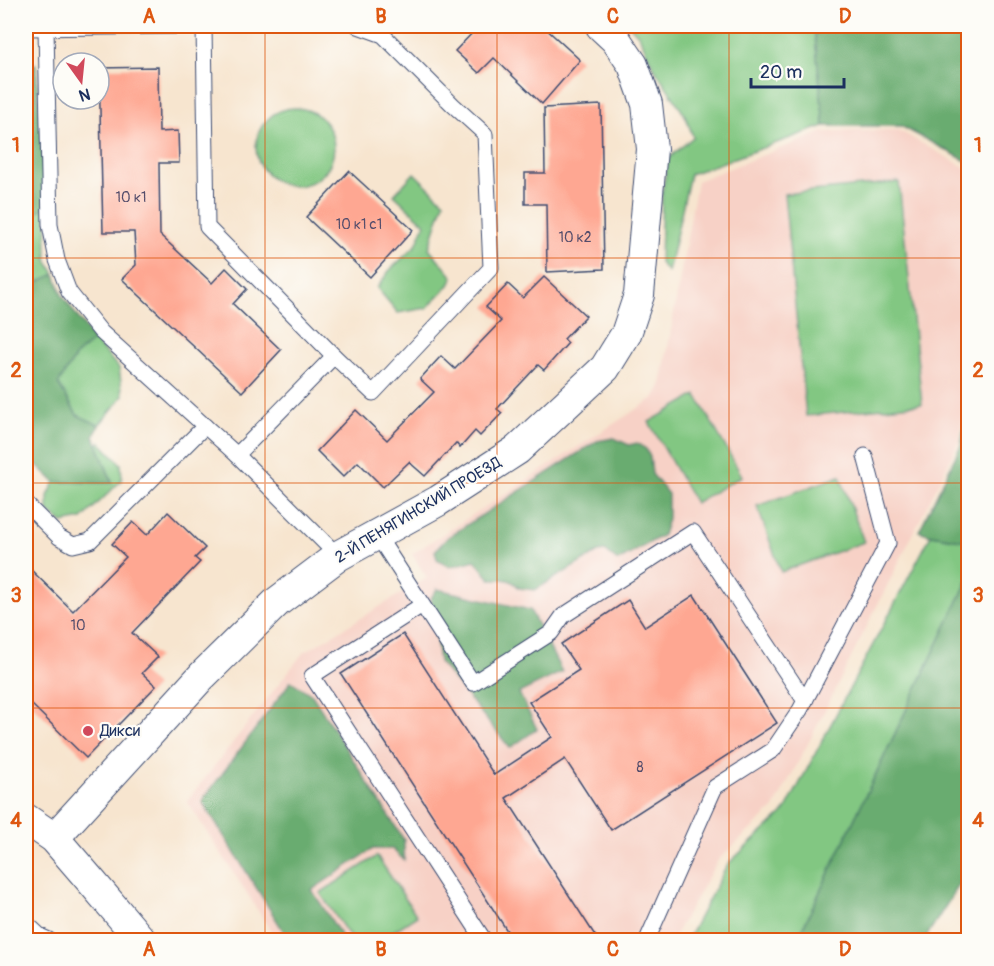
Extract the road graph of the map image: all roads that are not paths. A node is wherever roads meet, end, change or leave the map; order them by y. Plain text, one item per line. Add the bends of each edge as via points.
1 (187, 26) edge
2 (204, 26) edge
3 (358, 26) edge
4 (601, 26) edge
5 (26, 28) edge
6 (46, 28) junction
7 (334, 356) junction
8 (205, 426) junction
9 (237, 455) junction
10 (865, 456) dead end
11 (26, 504) edge
12 (377, 535) junction
13 (338, 556) junction
14 (422, 605) junction
15 (805, 701) junction
16 (26, 819) edge
17 (54, 838) junction
18 (26, 923) edge
19 (49, 940) edge
20 (141, 940) edge
21 (484, 940) edge
22 (647, 940) edge

1 - 6 lane
2 - 7 lane via 207,227
3 - 7 lane via 383,36 485,134 491,268 373,393
4 - 12 street, 2-Й ПЕНЯГИНСКИЙ ПРОЕЗД via 633,65 647,104 652,149 639,295 626,334 605,368 517,450
5 - 6 lane
6 - 8 lane via 51,225 57,260 69,292 101,332
7 - 9 lane
8 - 9 lane
8 - 11 lane via 90,541 73,545 59,537
9 - 13 lane
10 - 15 lane via 888,543
12 - 13 street, 2-Й ПЕНЯГИНСКИЙ ПРОЕЗД
12 - 14 lane
13 - 17 street, 2-Й ПЕНЯГИНСКИЙ ПРОЕЗД via 277,602 202,676
14 - 15 lane via 473,683 551,633 563,616 693,532
14 - 21 lane via 312,676
15 - 22 lane via 774,750 716,787
16 - 17 street
17 - 20 street
18 - 19 lane

